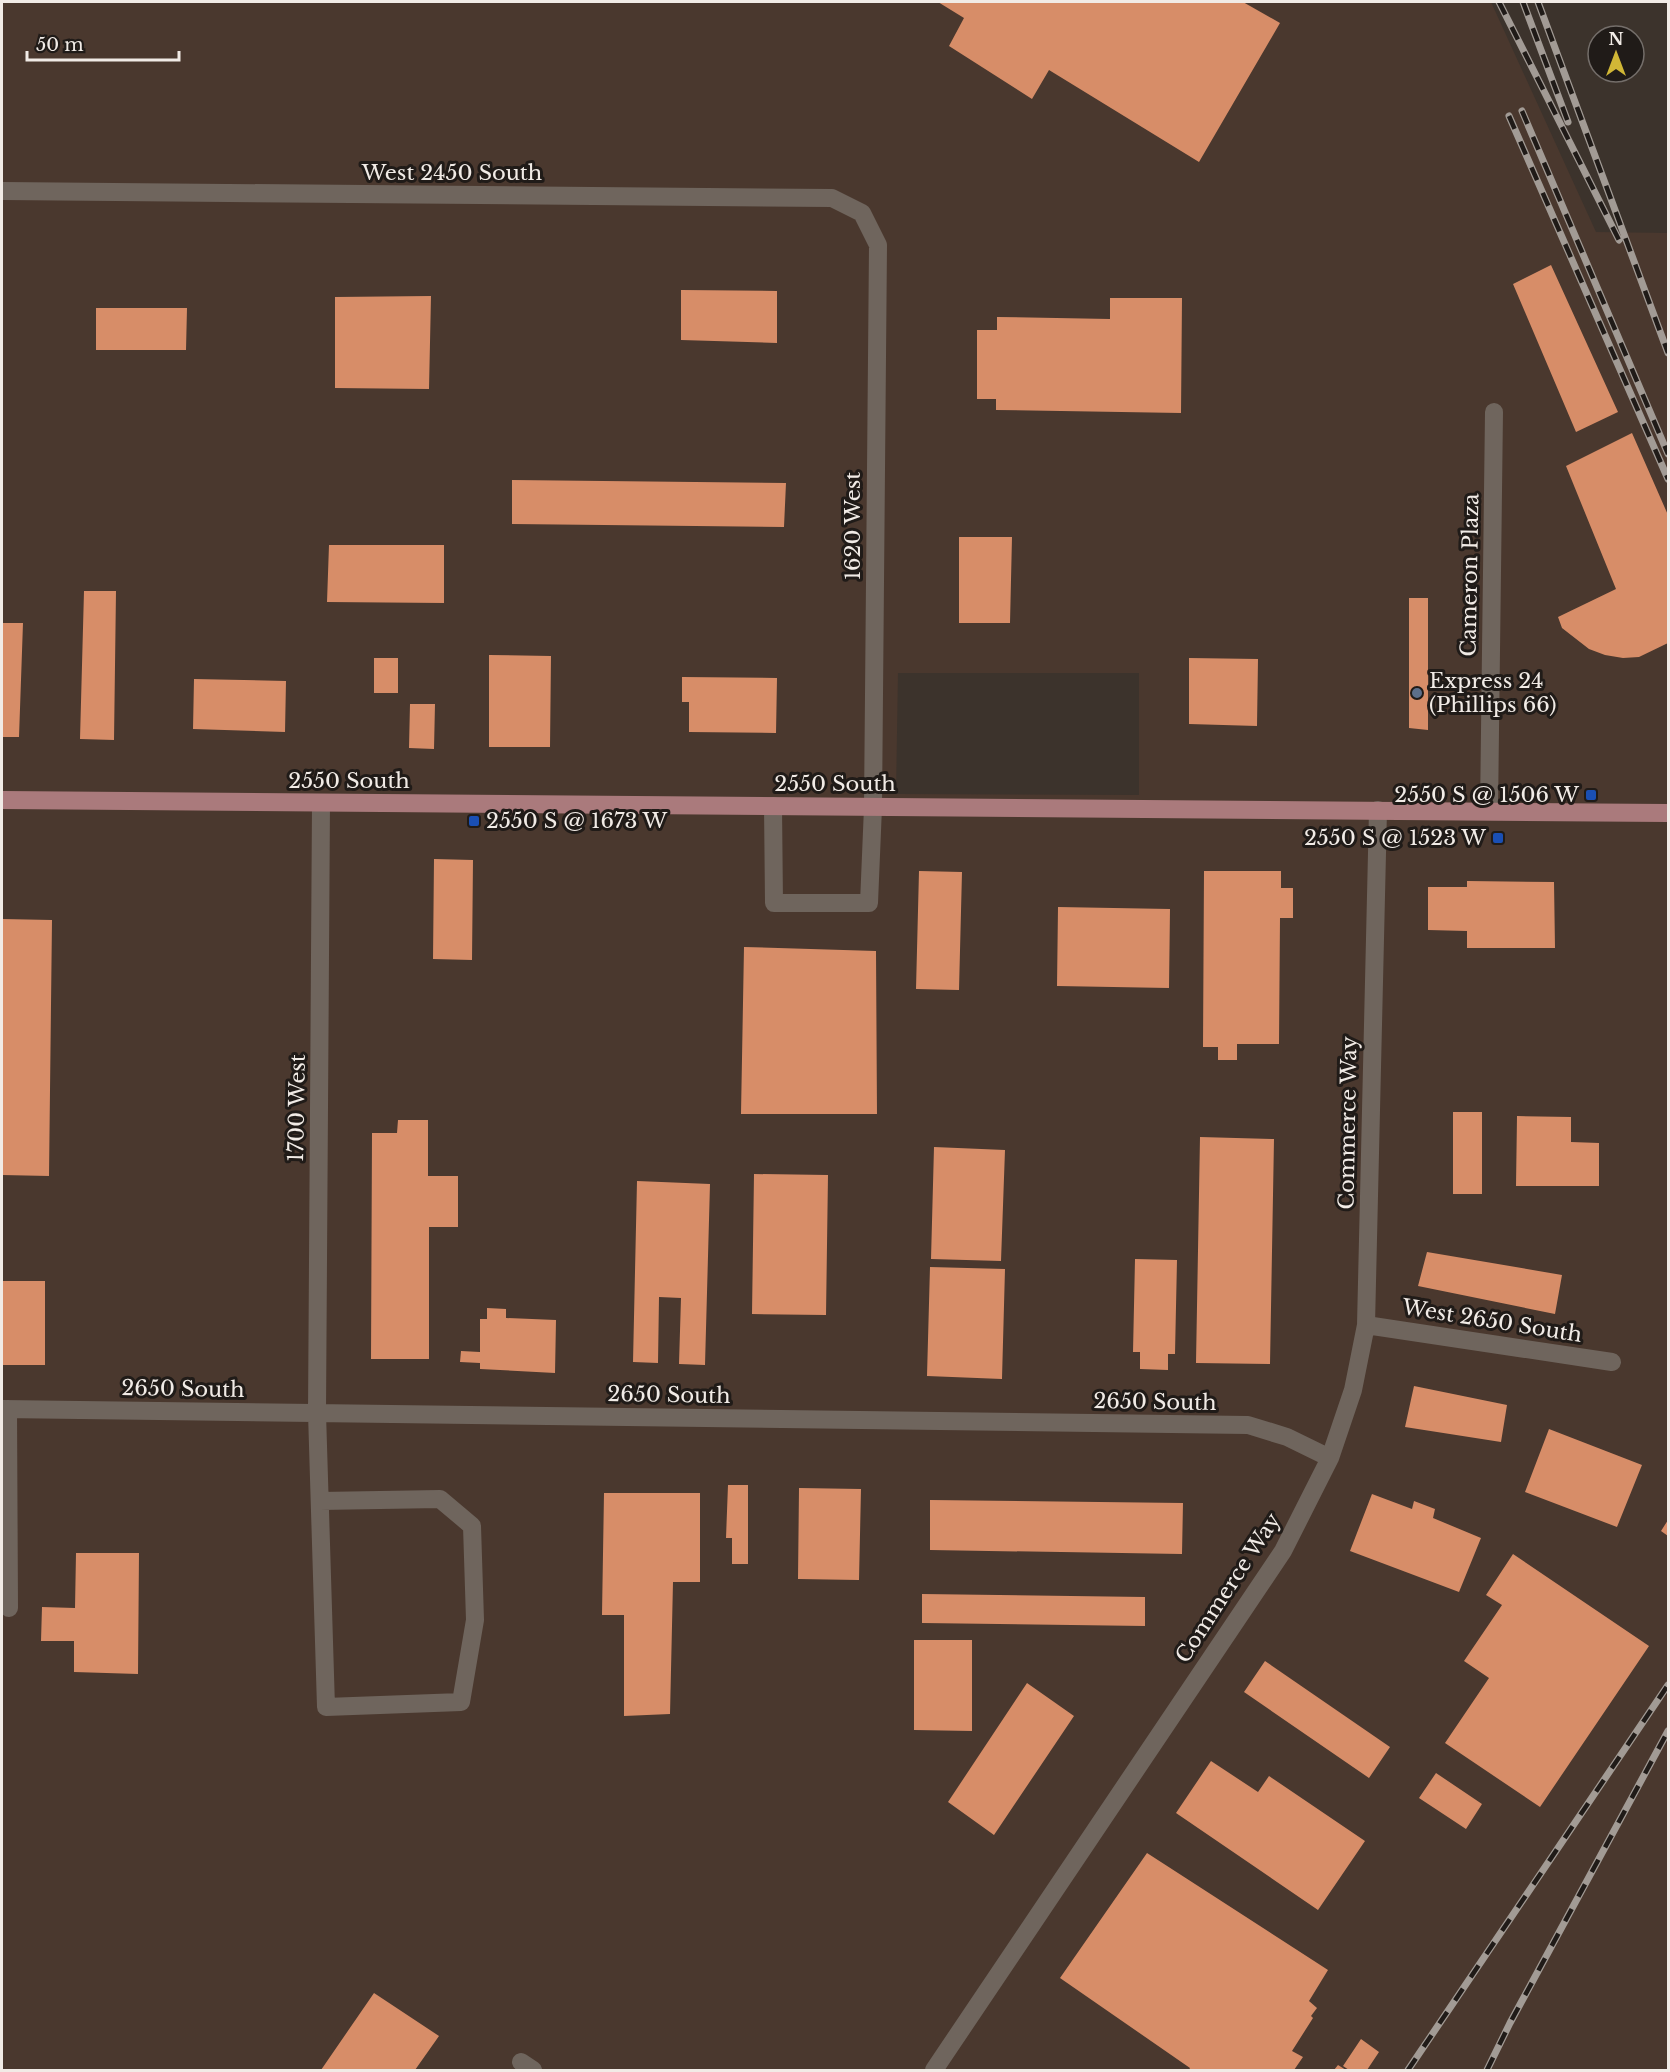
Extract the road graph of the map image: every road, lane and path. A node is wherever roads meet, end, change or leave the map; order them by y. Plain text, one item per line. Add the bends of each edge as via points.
1 (2, 191) edge
2 (878, 245) joint
3 (1494, 412) dead end
4 (2, 800) edge
5 (321, 803) junction
6 (773, 806) junction
7 (873, 807) junction
8 (1378, 810) junction
9 (1489, 811) junction
10 (1668, 813) edge
11 (1366, 1325) junction
12 (1612, 1362) dead end
13 (5, 1409) edge
14 (317, 1413) junction
15 (1330, 1458) junction
16 (320, 1501) junction
17 (9, 1608) dead end
18 (934, 2070) edge

1 - 2 street, West 2450 South via 832,198 862,213
2 - 7 street, 1620 West
3 - 9 street, Cameron Plaza
4 - 5 main road, 2550 South
5 - 6 main road, 2550 South
5 - 14 street, 1700 West
6 - 7 main road, 2550 South
6 - 7 street, 1620 West via 774,903 869,903
7 - 8 main road, 2550 South
8 - 9 main road, 2550 South
8 - 11 street, Commerce Way
9 - 10 main road, 2550 South
11 - 12 street, West 2650 South
11 - 15 street, Commerce Way via 1353,1390
13 - 14 street, 2650 South
13 - 17 street
14 - 15 street, 2650 South via 1248,1425 1287,1437
14 - 16 street, 1700 West
15 - 18 street, Commerce Way via 1283,1551
16 - 16 street, 1700 West via 326,1707 461,1702 475,1620 472,1526 440,1499

